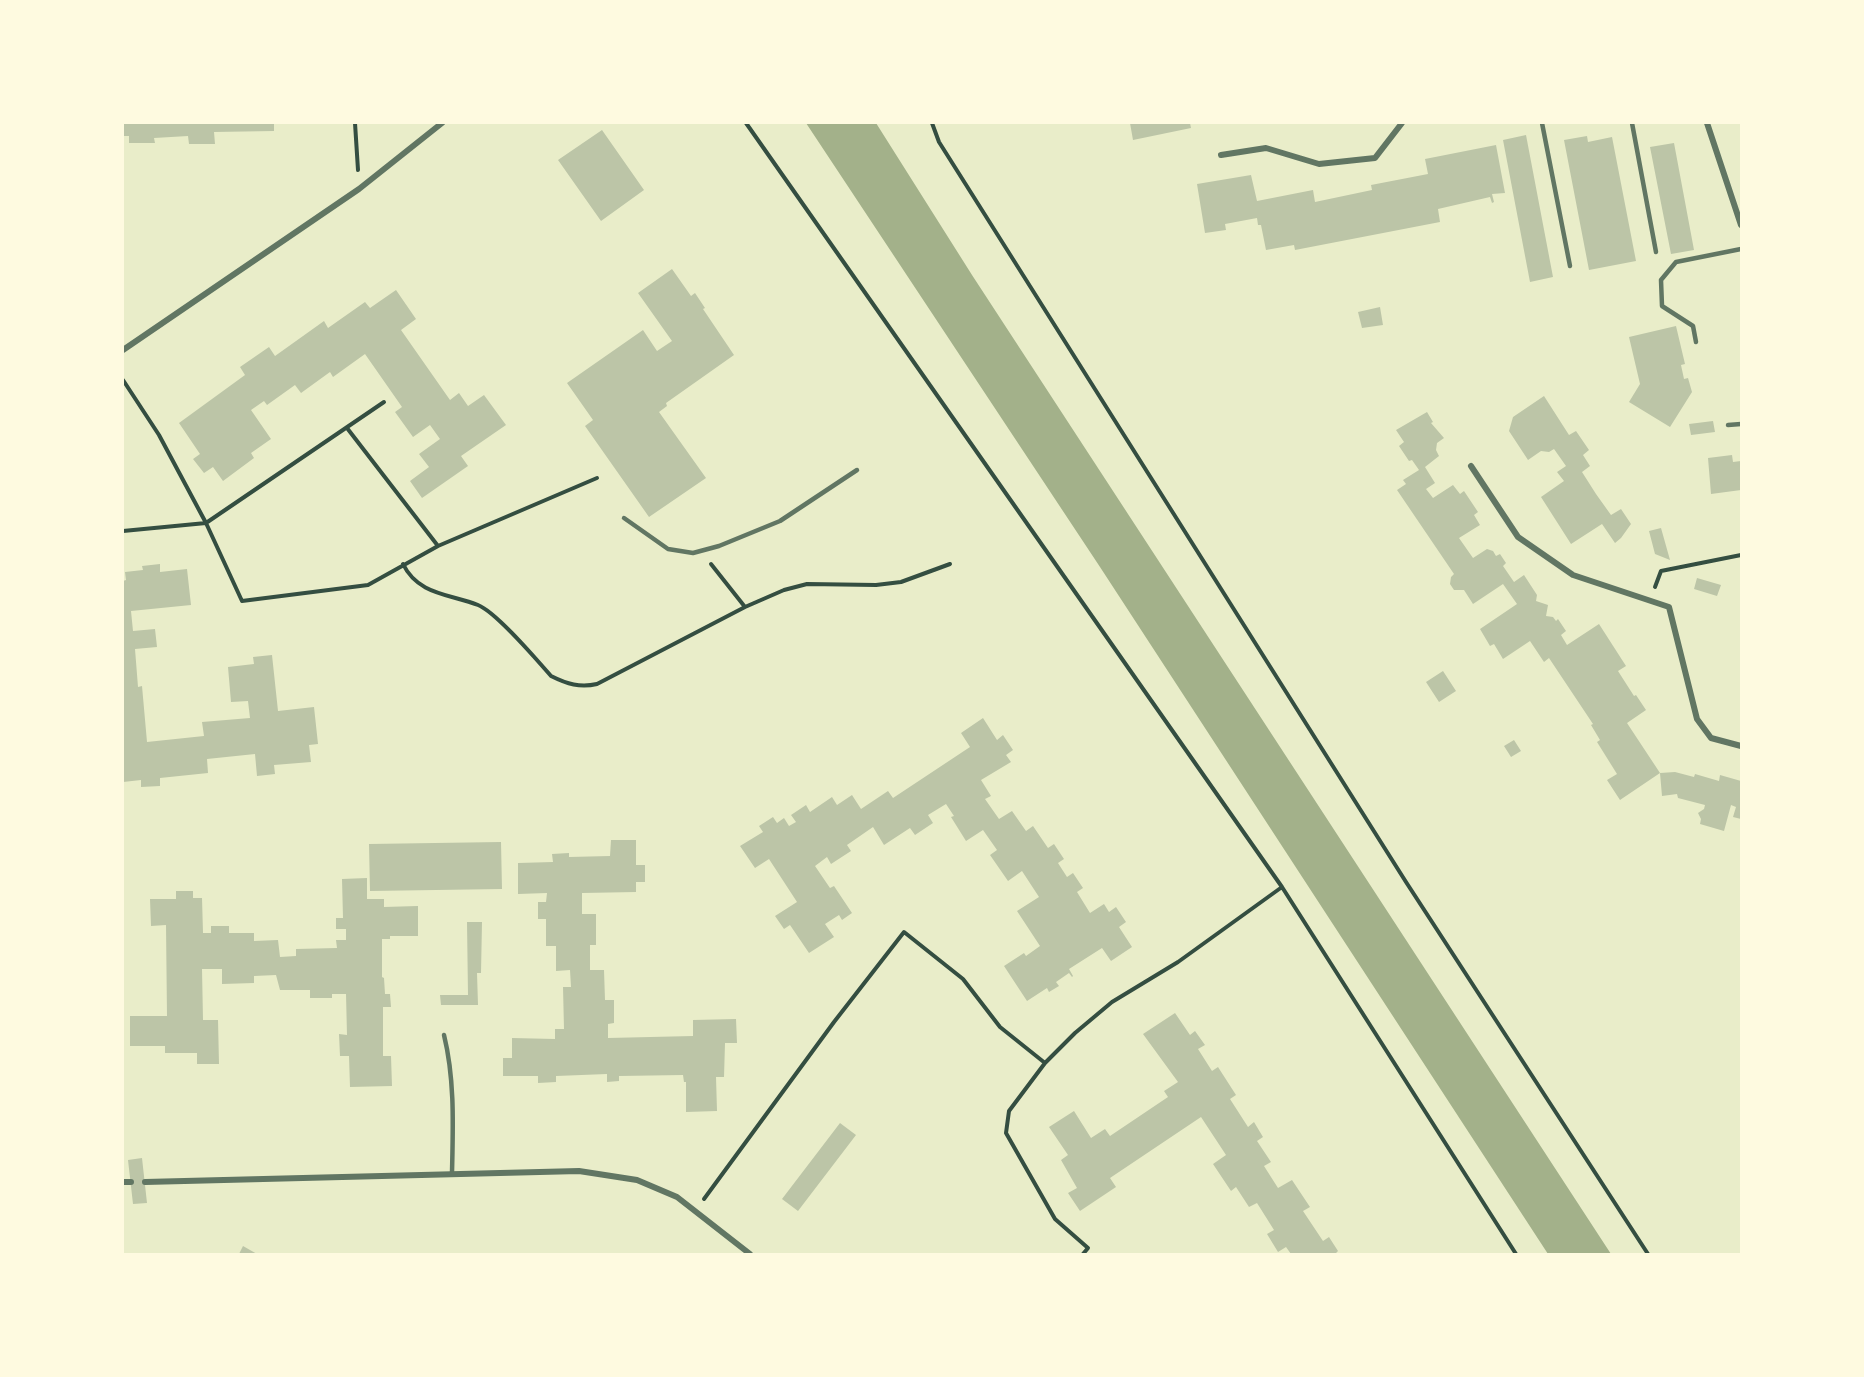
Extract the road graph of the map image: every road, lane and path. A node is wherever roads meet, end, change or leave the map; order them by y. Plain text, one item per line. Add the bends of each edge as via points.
1 (355, 123) edge
2 (442, 123) edge
3 (746, 123) edge
4 (932, 123) edge
5 (1402, 123) edge
6 (1542, 123) edge
7 (1632, 123) edge
8 (1707, 123) edge
9 (1221, 155) dead end
10 (359, 189) junction
11 (1741, 225) edge
12 (1741, 249) edge
13 (1656, 252) dead end
14 (1570, 266) dead end
15 (1696, 342) dead end
16 (123, 350) edge
17 (123, 380) edge
18 (384, 402) dead end
19 (1741, 424) edge
20 (1728, 425) dead end
21 (347, 428) junction
22 (1471, 465) dead end
23 (857, 470) dead end
24 (597, 478) dead end
25 (624, 518) dead end
26 (206, 523) junction
27 (123, 531) edge
28 (438, 546) junction
29 (702, 551) junction
30 (1741, 555) edge
31 (403, 564) junction
32 (950, 564) dead end
33 (1650, 601) junction
34 (745, 607) junction
35 (1741, 746) edge
36 (1282, 887) junction
37 (444, 1035) dead end
38 (1045, 1063) junction
39 (453, 1173) junction
40 (145, 1182) dead end
41 (695, 1212) junction
42 (750, 1254) edge
43 (1083, 1254) edge
44 (1516, 1254) edge
45 (1648, 1254) edge

1 - 10 path
2 - 10 street
3 - 36 path
4 - 45 path via 945,152 1368,821
5 - 9 street via 1375,158 1319,164 1266,148
6 - 14 lane
7 - 13 lane
8 - 11 street
10 - 16 street
12 - 15 lane via 1676,262 1661,280 1662,306 1693,326
17 - 26 path via 159,435
18 - 21 path
19 - 20 lane
21 - 26 path
21 - 28 path
22 - 33 street via 1518,537 1573,575
23 - 29 lane via 780,521
24 - 28 path
25 - 29 lane via 668,549 693,554
26 - 27 path
26 - 31 path via 242,601 368,585
28 - 31 path
29 - 34 path
30 - 33 path via 1661,571
31 - 34 path via 420,585 443,596 479,605 493,615 551,676 586,687
32 - 34 path via 892,583 807,584
33 - 35 street via 1669,607 1697,719 1711,738
36 - 38 path via 1178,962 1112,1002
36 - 44 path
37 - 39 lane via 450,1059
38 - 41 path via 1000,1027 963,979 904,932
38 - 43 path via 1009,1110 1006,1133 1055,1219 1088,1248
39 - 40 street
39 - 41 street via 579,1171 637,1180 677,1197
41 - 42 street

